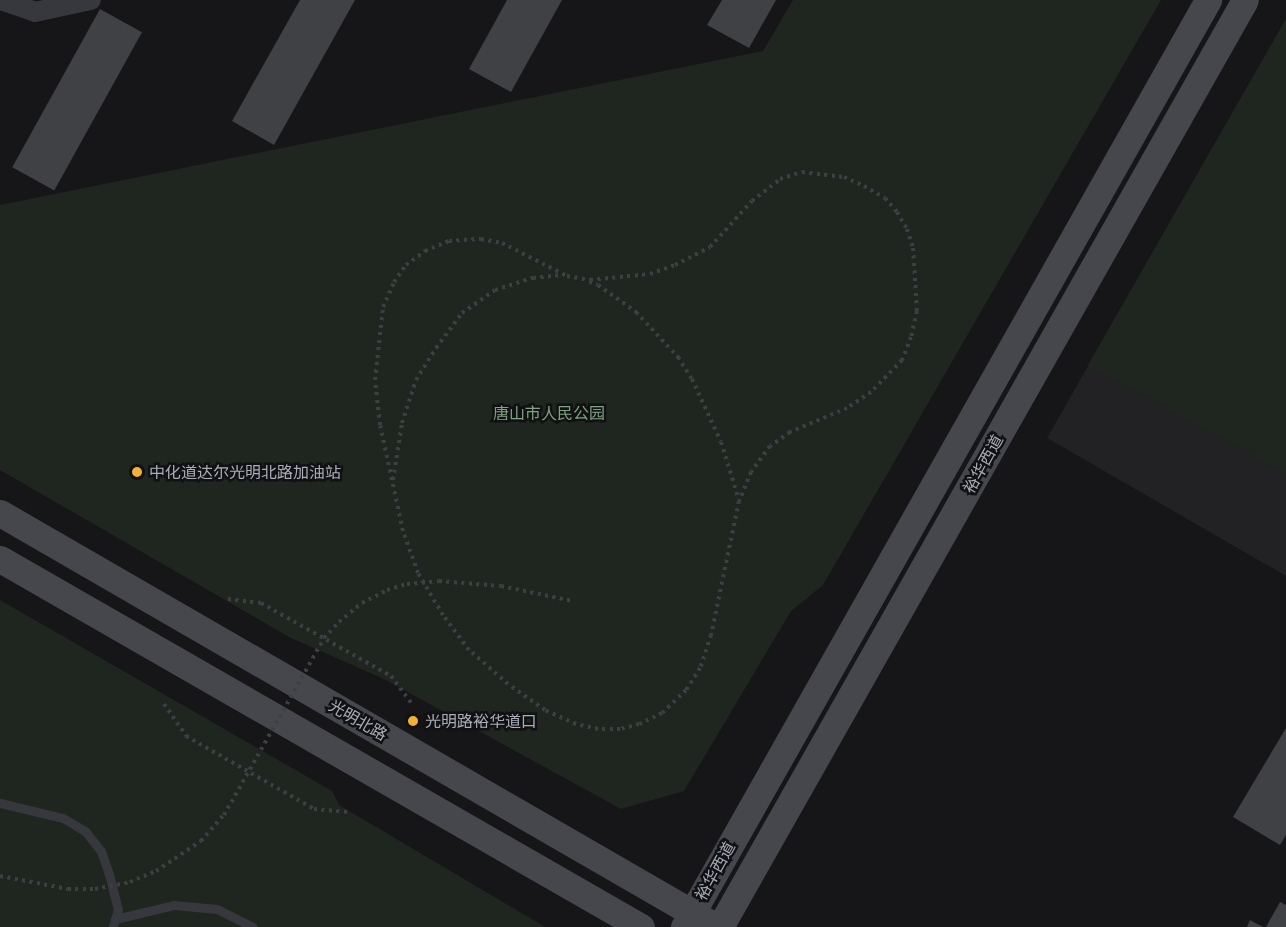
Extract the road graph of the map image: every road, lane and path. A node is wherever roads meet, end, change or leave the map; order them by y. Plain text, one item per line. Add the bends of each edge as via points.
1 (1, 0) edge
2 (91, 0) edge
3 (1208, 0) edge
4 (1245, 0) edge
5 (393, 483) junction
6 (739, 501) junction
7 (0, 513) edge
8 (0, 559) edge
9 (228, 599) dead end
10 (572, 601) dead end
11 (324, 638) junction
12 (164, 704) dead end
13 (412, 704) dead end
14 (248, 772) junction
15 (0, 803) edge
16 (351, 812) dead end
17 (0, 876) edge
18 (688, 920) edge
19 (114, 923) edge
20 (253, 927) edge
21 (641, 927) edge
22 (718, 927) edge

1 - 2 street via 35,12
3 - 18 main road, 裕华西道
4 - 22 main road, 裕华西道
5 - 6 path via 402,423 416,380 462,313 495,290 533,278 569,275 598,285 636,312 678,357 721,442
5 - 6 path via 403,531 418,573 469,650 545,710 597,729 620,729 662,713 686,690 700,668 711,635
5 - 6 path via 380,425 375,380 377,342 383,308 394,282 406,265 425,251 449,241 481,239 502,243 567,276 598,280 650,274 710,247 752,201 780,180 802,172 844,177 885,198 907,230 916,279 917,311 911,337 902,360 871,392 770,446 751,472
7 - 18 main road, 光明北路
8 - 21 main road
9 - 11 path via 261,603
10 - 11 path, bridge via 501,586 439,581 407,584 362,603
11 - 13 path via 391,676
11 - 14 path, bridge
12 - 14 path via 186,736
14 - 16 path via 314,809
14 - 17 path, bridge via 224,815 201,841 156,871 130,882 95,890 68,889
15 - 19 lane via 63,818 86,832 101,851 109,874 118,909
18 - 22 main road, 光明北路
19 - 20 lane via 174,905 217,909

